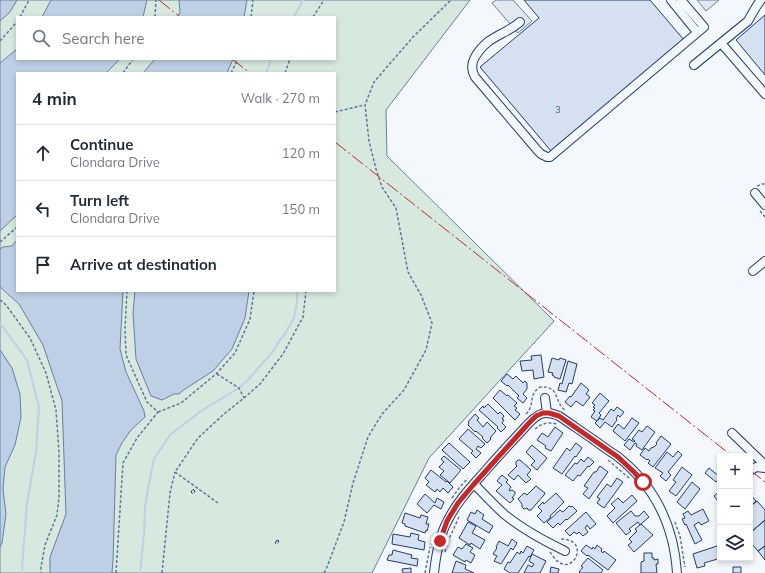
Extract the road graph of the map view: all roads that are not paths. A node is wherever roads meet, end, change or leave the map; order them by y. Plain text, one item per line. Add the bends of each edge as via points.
1 (671, 0) edge
2 (681, 0) edge
3 (761, 0) edge
4 (520, 22) dead end
5 (698, 32) junction
6 (721, 43) junction
7 (694, 65) dead end
8 (765, 94) edge
9 (755, 193) dead end
10 (764, 203) edge
11 (765, 261) edge
12 (753, 271) dead end
13 (545, 398) dead end
14 (547, 412) junction
15 (732, 433) dead end
16 (765, 466) edge
17 (753, 469) edge
18 (474, 484) junction
19 (565, 551) dead end
20 (681, 572) edge
21 (434, 573) edge

1 - 5 street
2 - 5 street via 704,27
3 - 6 street via 748,21
4 - 5 street via 485,43 472,62 472,72 538,151 547,157
6 - 7 street
6 - 8 street
9 - 10 street
11 - 12 street
13 - 14 street
14 - 18 street via 539,414 529,423
14 - 20 street via 563,419 618,457 643,482 663,513
15 - 16 street
16 - 17 street
18 - 19 street via 512,521 536,537
18 - 21 street via 447,521 437,550

